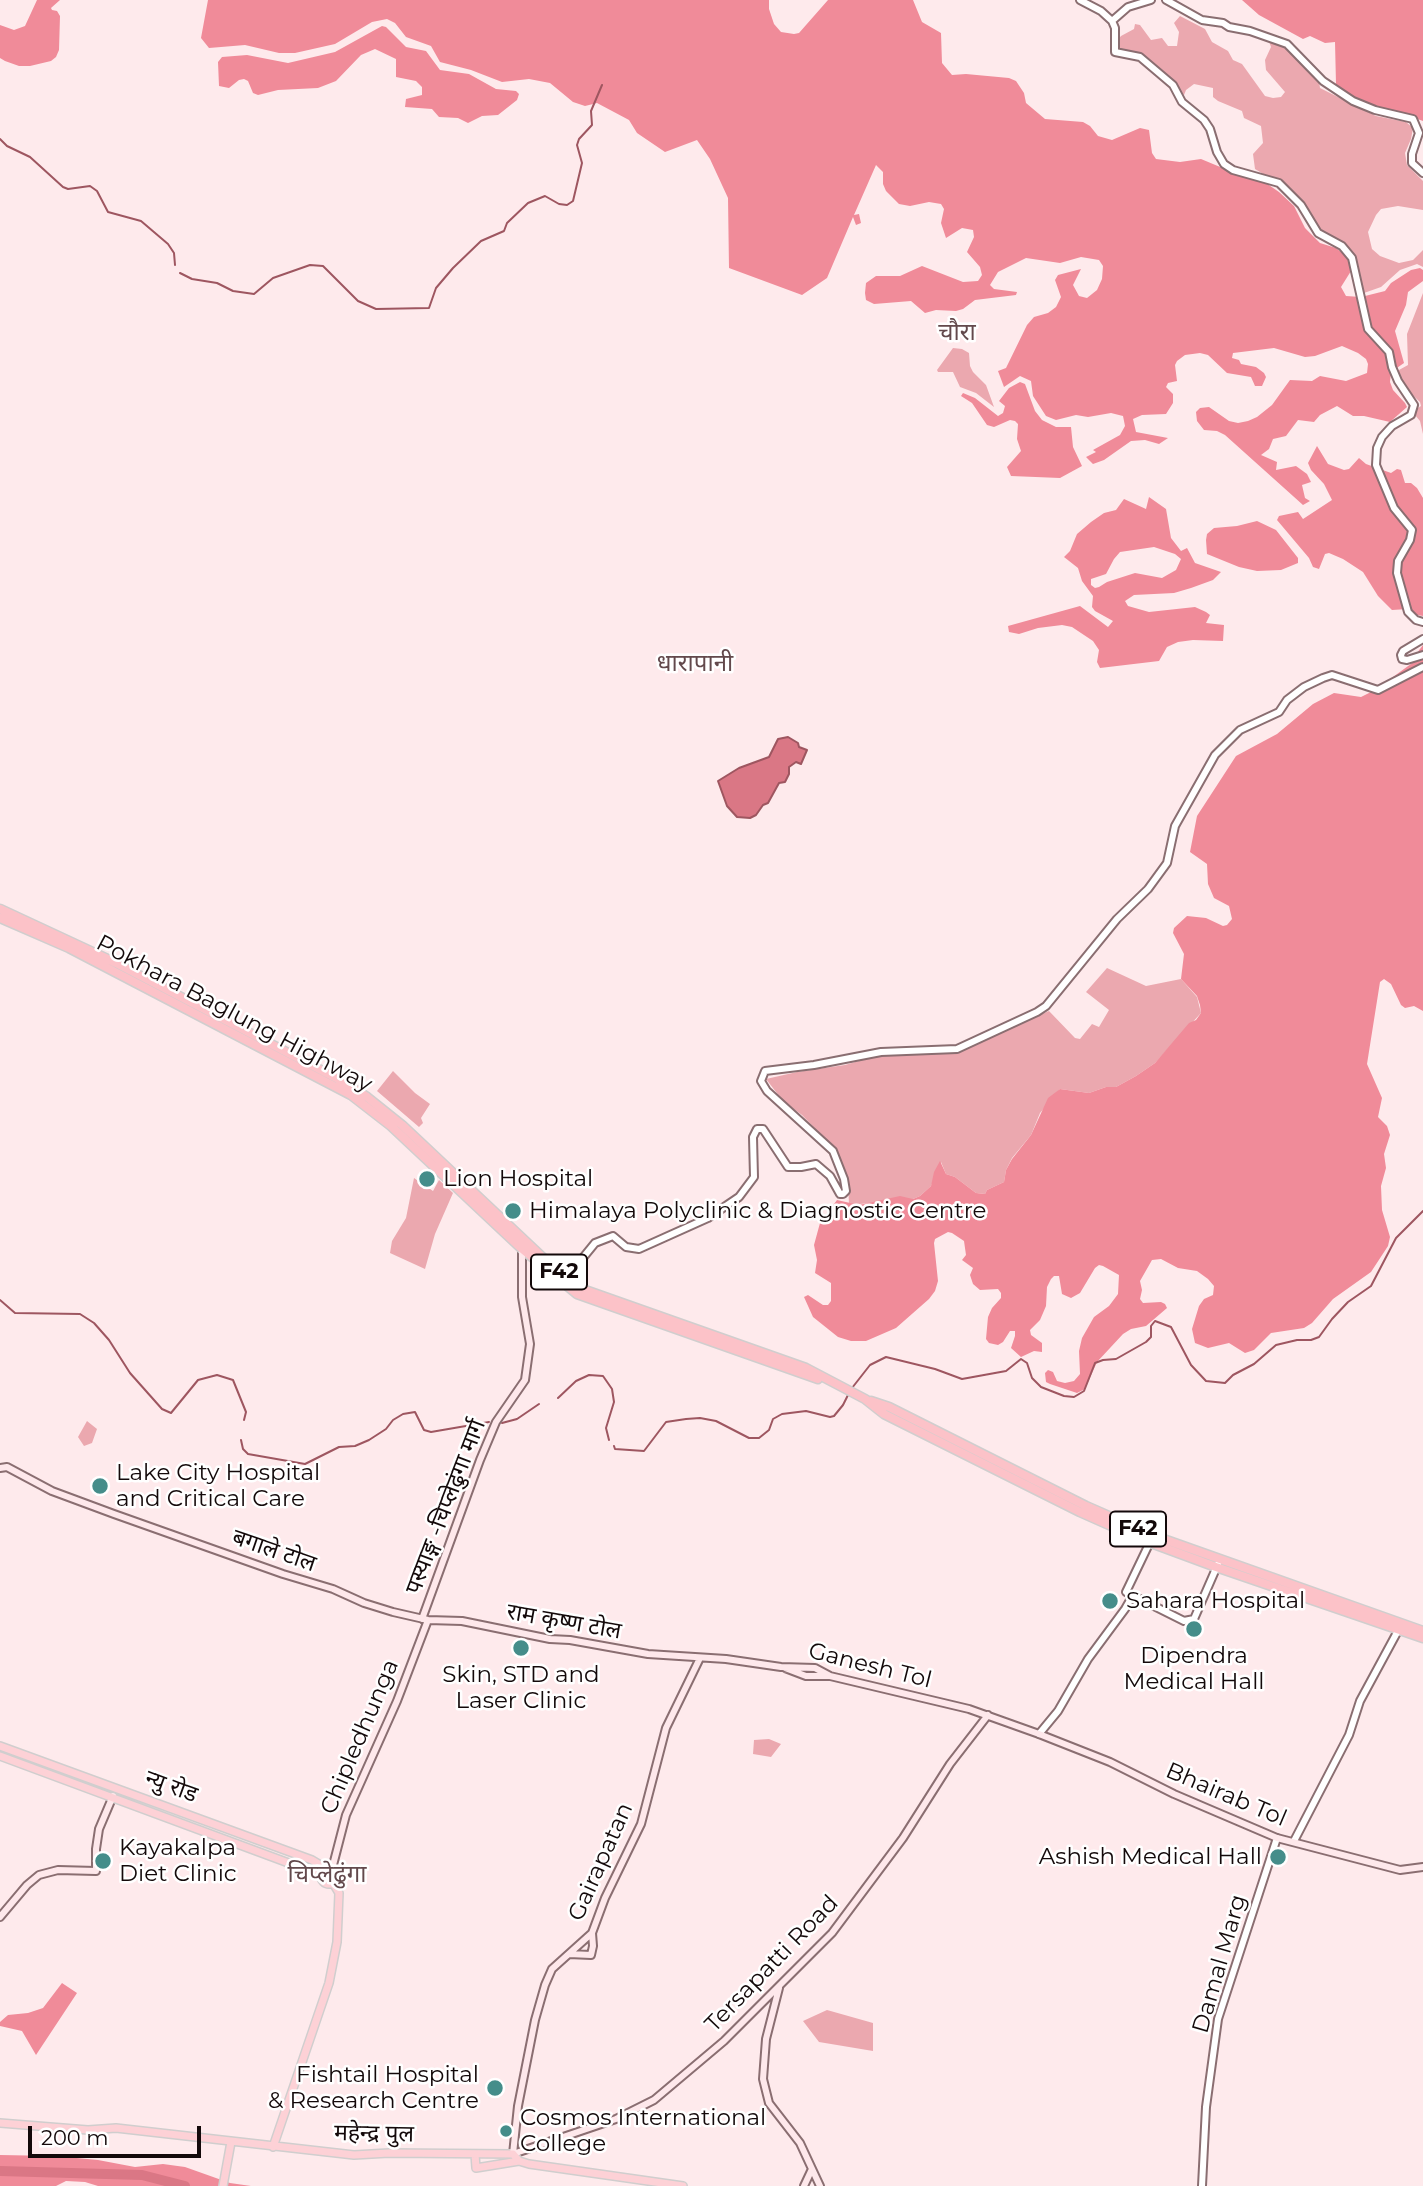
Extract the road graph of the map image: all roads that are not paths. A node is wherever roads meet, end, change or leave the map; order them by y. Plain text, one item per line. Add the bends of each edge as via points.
1 (1080, 0) edge
2 (1151, 0) edge
3 (1166, 0) edge
4 (1112, 21) junction
5 (1423, 173) edge
6 (1423, 622) edge
7 (1423, 639) edge
8 (1423, 655) edge
9 (1423, 667) edge
10 (0, 909) edge
11 (0, 918) edge
12 (523, 1245) junction
13 (568, 1283) junction
14 (865, 1399) junction
15 (0, 1468) edge
16 (1150, 1542) junction
17 (1218, 1564) junction
18 (1133, 1595) junction
19 (425, 1619) junction
20 (1401, 1627) junction
21 (1423, 1631) edge
22 (1423, 1638) edge
23 (700, 1658) junction
24 (988, 1715) junction
25 (1038, 1734) junction
26 (0, 1746) edge
27 (0, 1756) edge
28 (113, 1797) junction
29 (1277, 1838) junction
30 (1294, 1841) junction
31 (1423, 1867) edge
32 (327, 1871) junction
33 (333, 1883) junction
34 (0, 1917) edge
35 (592, 1933) junction
36 (569, 1954) junction
37 (780, 1987) junction
38 (0, 2123) edge
39 (231, 2142) junction
40 (273, 2147) junction
41 (475, 2154) junction
42 (513, 2154) junction
43 (519, 2161) junction
44 (812, 2169) junction
45 (223, 2186) edge
46 (683, 2186) edge
47 (804, 2186) edge
48 (821, 2186) edge
49 (1202, 2186) edge

1 - 4 street
2 - 4 street via 1133,5
3 - 5 street via 1202,20 1282,42 1323,82 1353,101 1413,119 1419,133 1412,163
4 - 6 street via 1115,52 1140,58 1173,85 1182,102 1208,125 1224,164 1279,183 1301,205 1318,233 1342,246 1352,258 1368,328 1390,352 1391,367 1414,405 1411,415 1382,437 1376,465 1394,508 1412,530 1397,573 1408,612
7 - 8 street via 1401,655 1407,660
9 - 13 street via 1378,690 1332,675 1323,678 1287,700 1279,712 1240,730 1215,755 1175,826 1167,863 1037,1012 957,1049 881,1052 765,1071 761,1081 767,1091 833,1151 844,1180 843,1194 816,1164 788,1167 763,1129 757,1129 754,1177 739,1197 708,1218 639,1249 626,1247 613,1236 595,1243
10 - 12 highway, Pokhara Baglung Highway / F42 via 116,963 367,1097 402,1125
11 - 12 highway, Pokhara Baglung Highway / F42 via 69,948 351,1095
12 - 13 highway, Pokhara Baglung Highway / F42
12 - 19 main road, पस्याङ्ग -चिप्लेढुंगा मार्ग via 522,1297 530,1345 525,1380 496,1422 480,1460
13 - 14 highway, Pokhara Baglung Highway / F42 via 578,1294 604,1306 831,1383
14 - 16 highway, F42 via 884,1414
14 - 17 highway, F42
15 - 19 main road, बगाले टोल via 364,1603
16 - 17 highway, F42
16 - 18 street via 1126,1592
17 - 18 street via 1194,1619 1184,1621
17 - 20 highway, F42
18 - 25 street via 1058,1711
19 - 23 main road, राम कृष्ण टोल
19 - 32 main road, Chipledhunga via 397,1701 345,1815
20 - 21 highway, F42
20 - 22 highway, F42
20 - 30 street via 1360,1701 1349,1735
23 - 24 main road, Ganesh Tol via 830,1676
23 - 35 main road, Gairapatan via 666,1728 641,1824
24 - 25 main road, Ganesh Tol
24 - 37 main road, Tersapatti Road via 839,1923
25 - 29 main road, Bhairab Tol
26 - 32 main road, न्यु रोड via 312,1860
27 - 28 main road, न्यु रोड
28 - 32 main road, न्यु रोड
28 - 34 main road via 99,1829 96,1871 58,1870 39,1875
29 - 30 main road, Bhairab Tol
29 - 49 street, Damal Marg via 1218,2019 1206,2106
30 - 31 main road, Bhairab Tol via 1399,1870
32 - 33 main road via 337,1878
32 - 33 main road via 325,1883
33 - 40 main road via 339,1893 329,1983
35 - 36 main road, Gairapatan
35 - 36 main road via 591,1955
36 - 42 main road, Gairapatan via 552,1969 535,2020
37 - 42 main road, Tersapatti Road via 654,2100 616,2119
37 - 44 main road via 766,2039 763,2079 769,2103 800,2143
38 - 39 main road, महेन्द्र पुल via 116,2128
39 - 40 main road, महेन्द्र पुल
39 - 45 main road
40 - 41 main road, महेन्द्र पुल via 354,2155
41 - 42 main road, महेन्द्र पुल
41 - 43 main road via 476,2168
42 - 43 main road
43 - 46 main road
44 - 47 main road
44 - 48 main road

